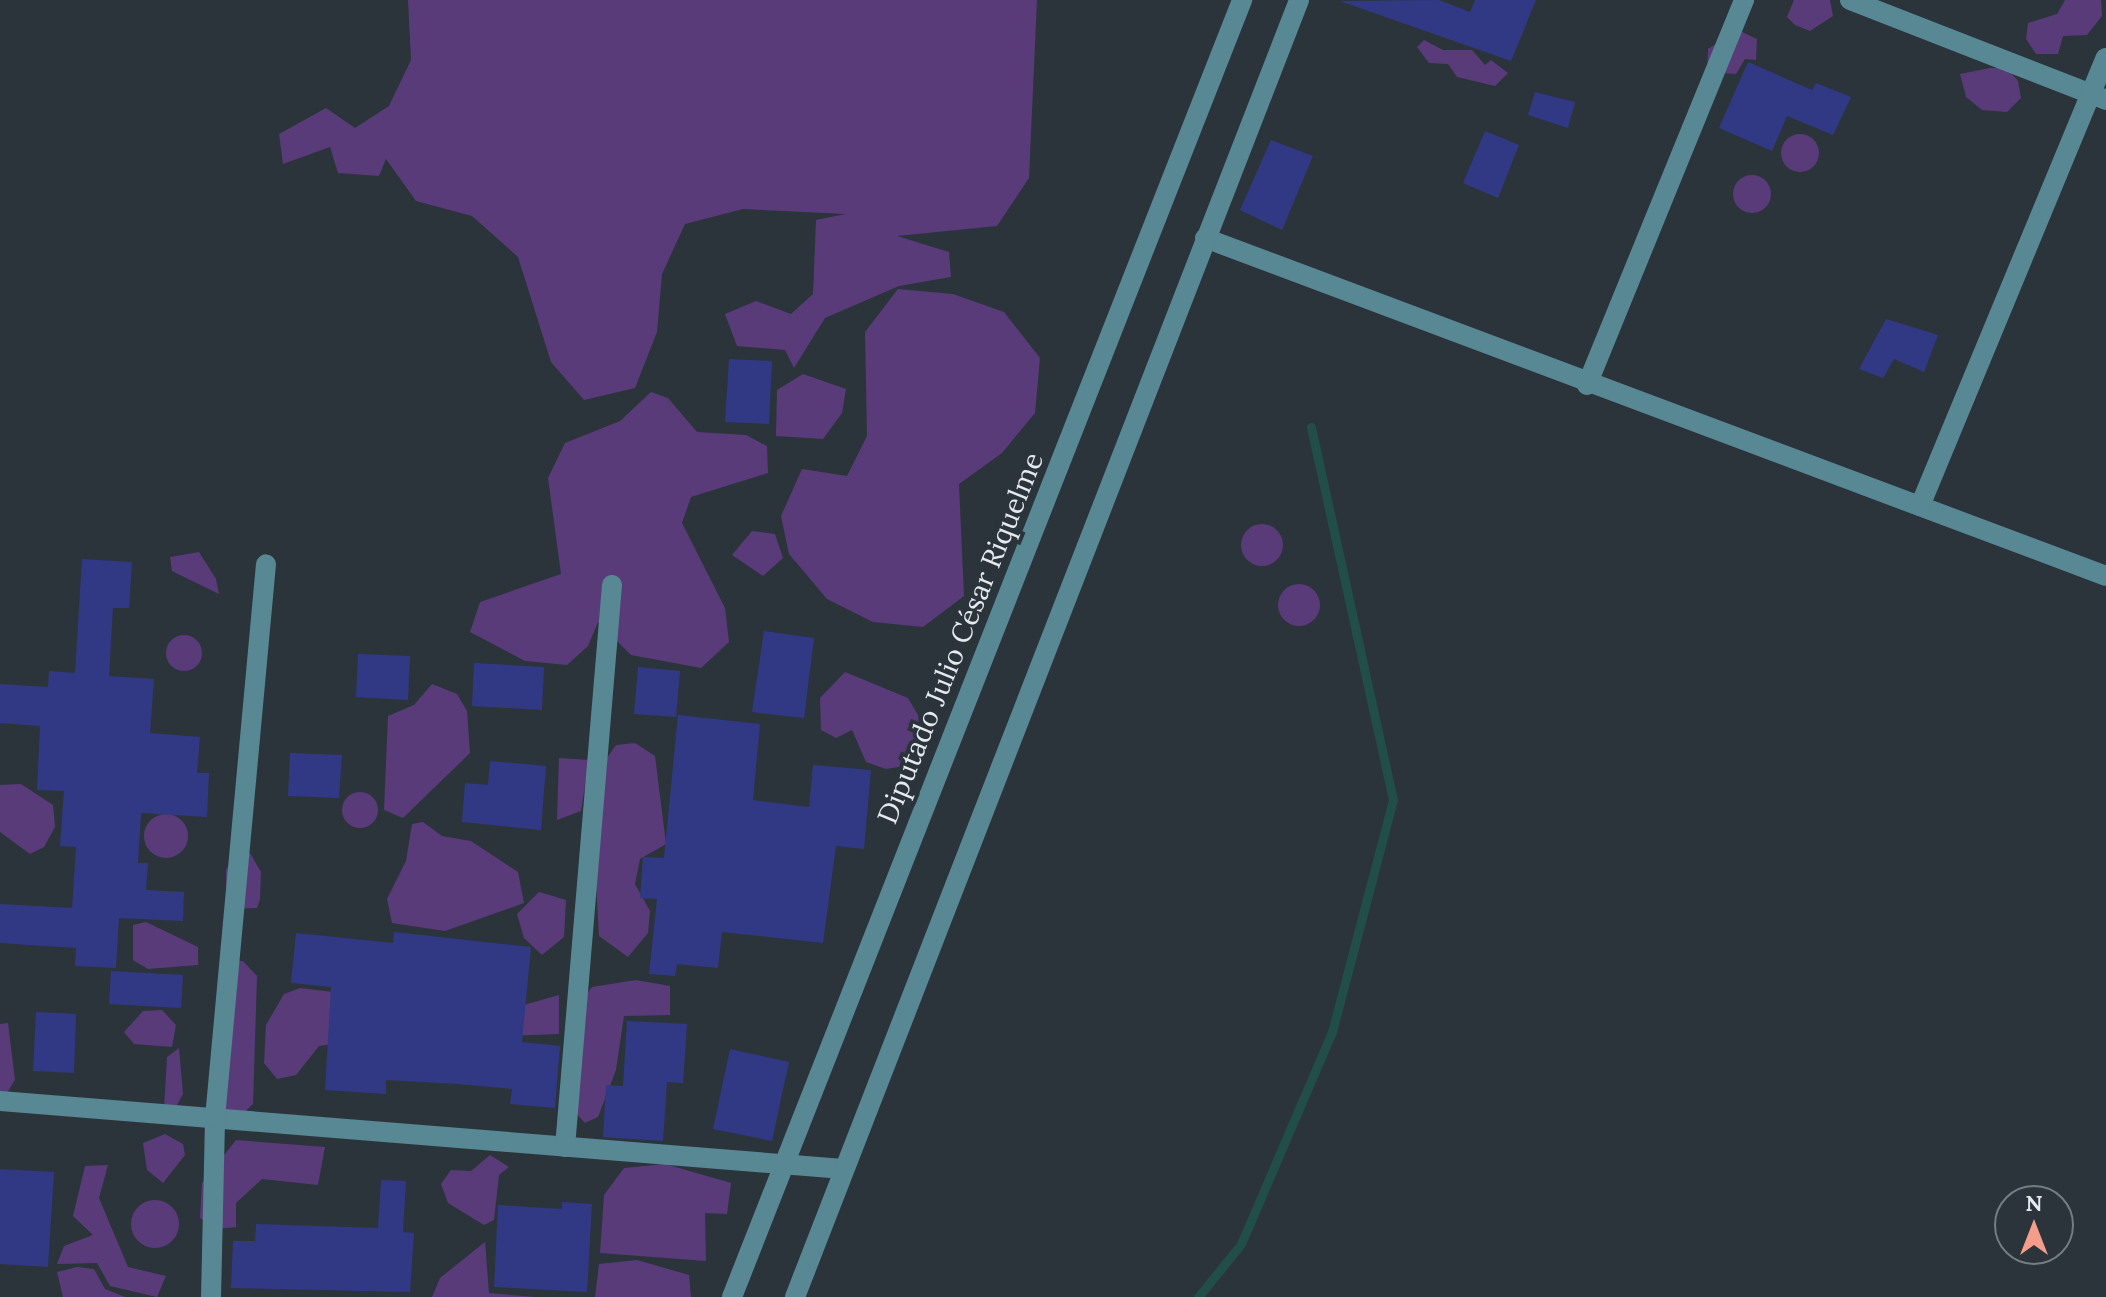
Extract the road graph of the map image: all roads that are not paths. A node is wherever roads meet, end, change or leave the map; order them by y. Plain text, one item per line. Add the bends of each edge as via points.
1 (1242, 0) edge
2 (1299, 0) edge
3 (1744, 0) edge
4 (1850, 0) edge
5 (2106, 58) edge
6 (2099, 97) edge
7 (1205, 238) junction
8 (1587, 385) junction
9 (1920, 506) junction
10 (266, 564) dead end
11 (2106, 576) edge
12 (612, 585) dead end
13 (0, 1101) edge
14 (215, 1118) junction
15 (565, 1147) junction
16 (782, 1164) junction
17 (843, 1169) junction
18 (211, 1297) edge
19 (732, 1297) edge
20 (795, 1297) edge

1 - 16 street, Diputado Julio César Riquelme
2 - 7 street
3 - 8 street
4 - 6 street
5 - 6 street
6 - 9 street
7 - 8 street
7 - 17 street
8 - 9 street
9 - 11 street
10 - 14 street
12 - 15 street
13 - 14 street
14 - 15 street
14 - 18 street
15 - 16 street
16 - 17 street
16 - 19 street, Diputado Julio César Riquelme
17 - 20 street

